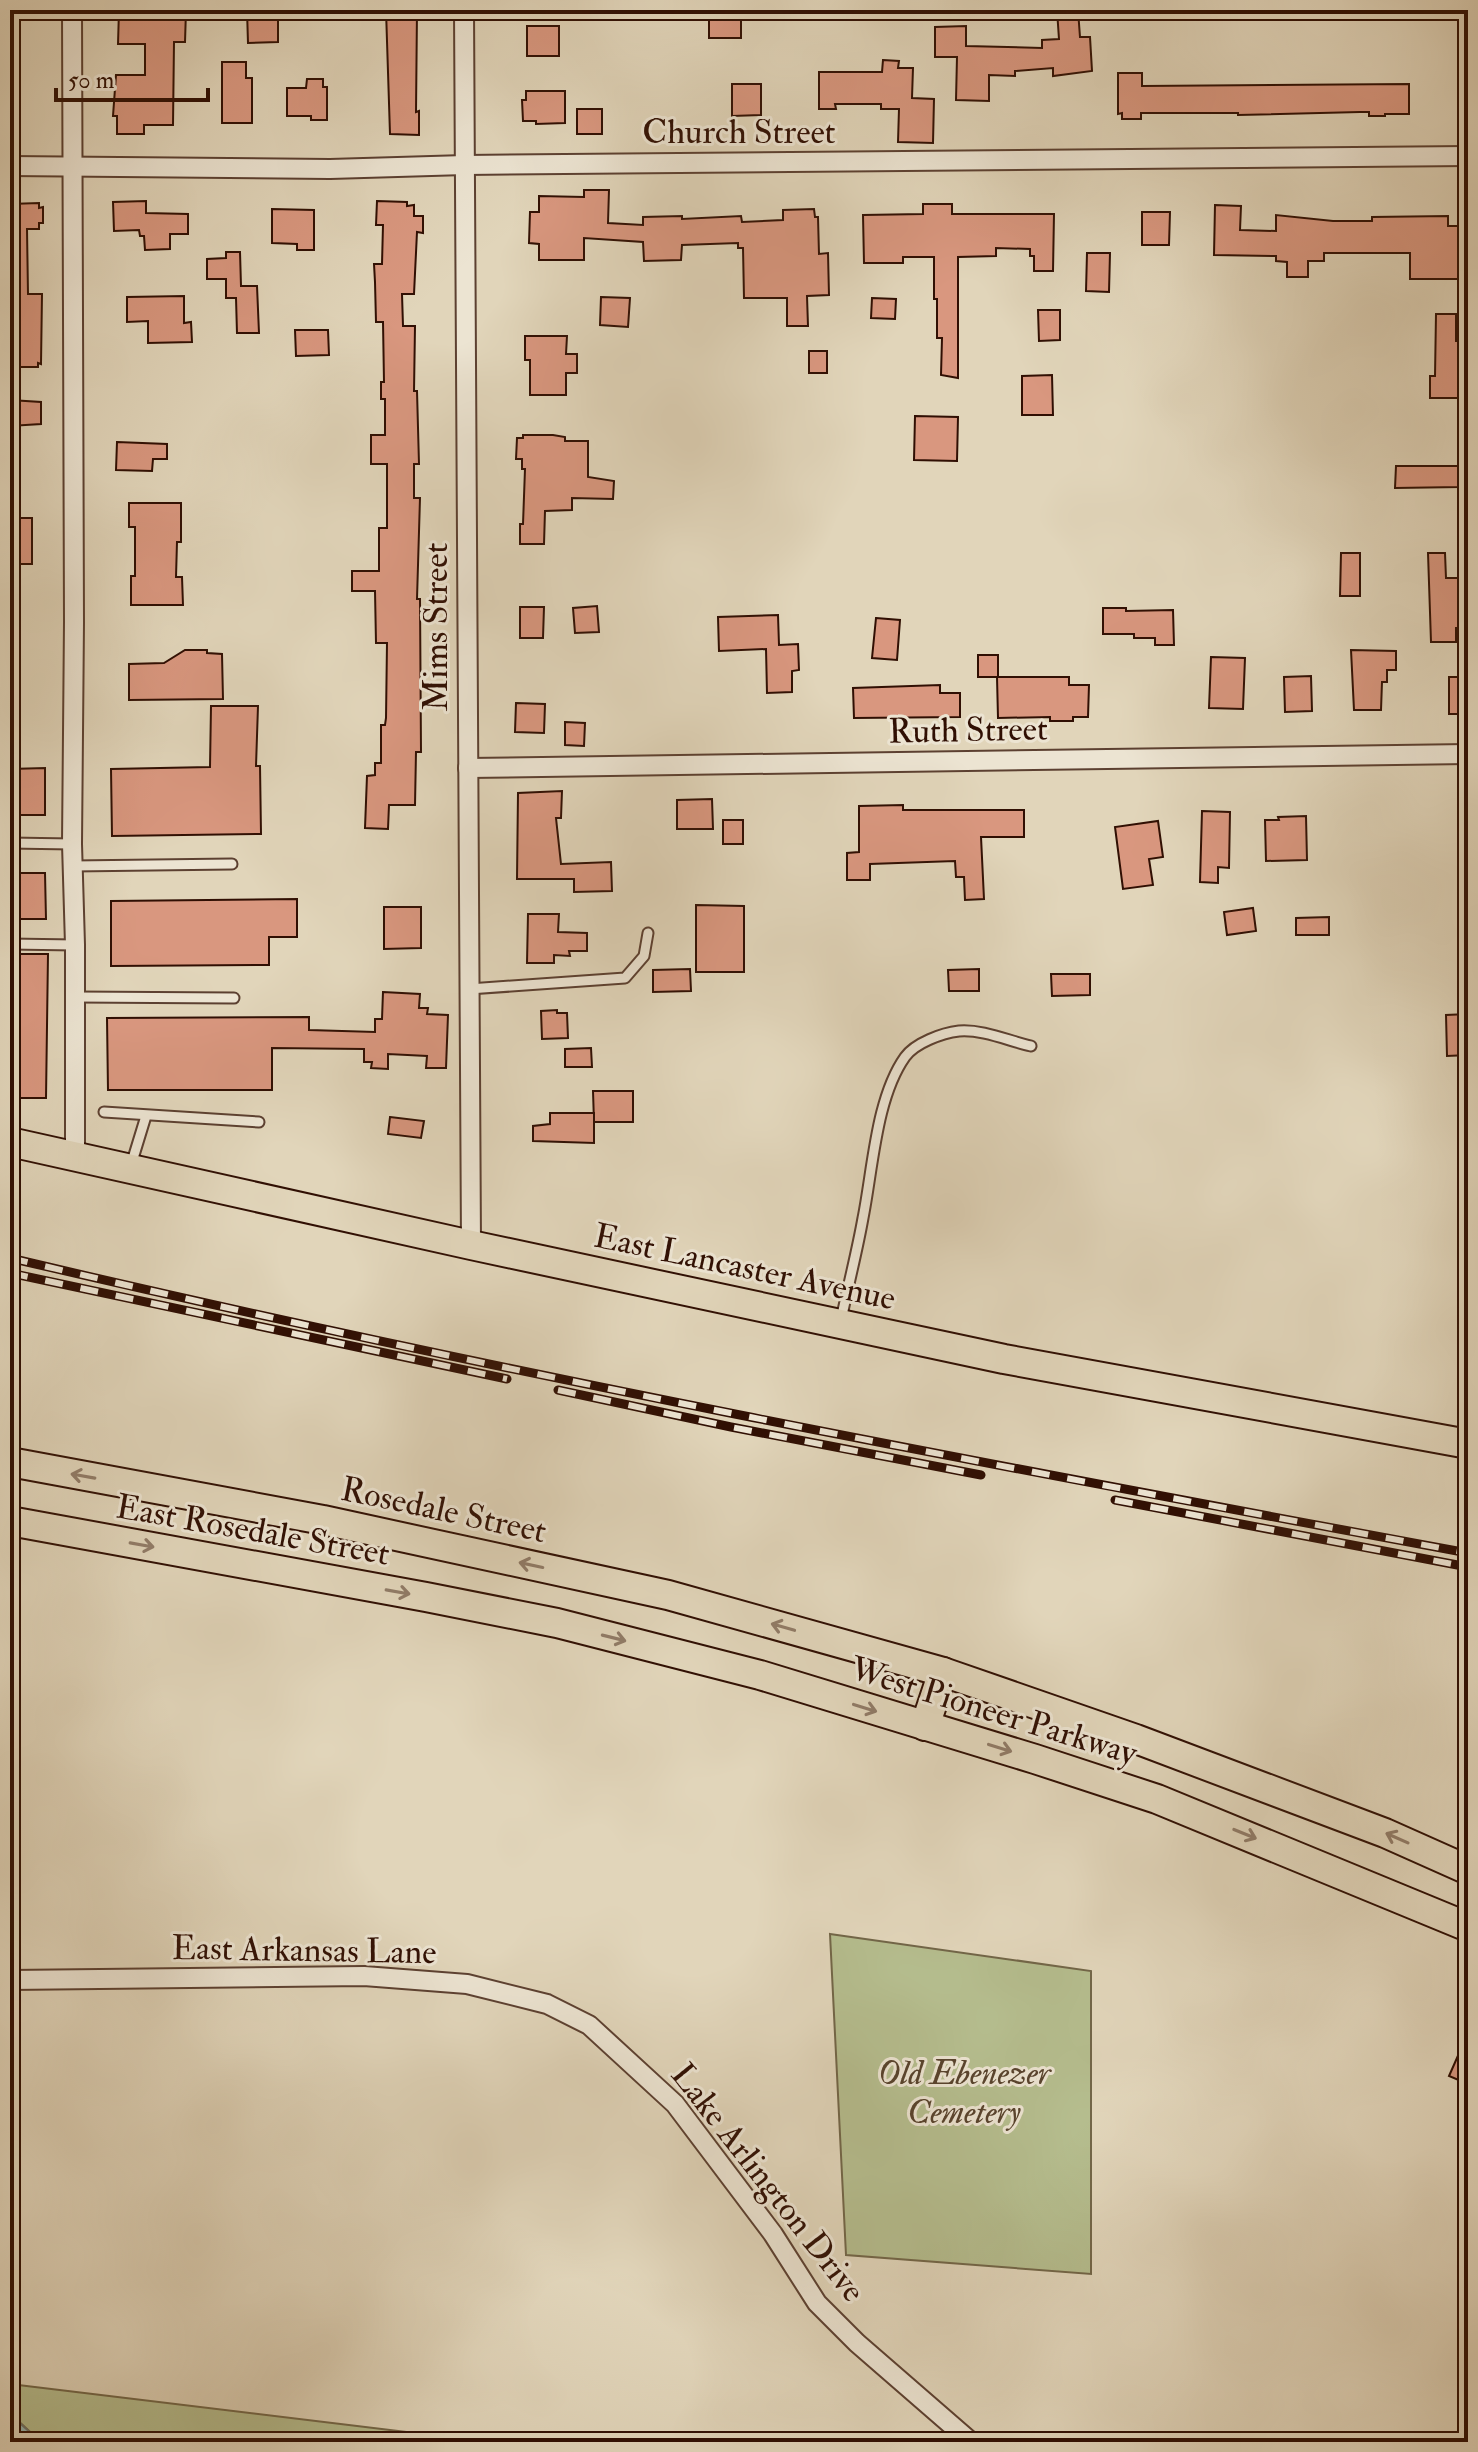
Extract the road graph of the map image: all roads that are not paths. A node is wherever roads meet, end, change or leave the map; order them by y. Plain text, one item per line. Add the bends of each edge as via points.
1 (72, 10) edge
2 (464, 10) edge
3 (1468, 156) edge
4 (465, 165) junction
5 (10, 166) edge
6 (73, 166) junction
7 (1468, 754) edge
8 (468, 768) junction
9 (10, 843) edge
10 (72, 844) junction
11 (232, 864) dead end
12 (73, 866) junction
13 (648, 933) dead end
14 (10, 944) edge
15 (75, 945) junction
16 (469, 989) junction
17 (75, 997) junction
18 (234, 998) dead end
19 (1031, 1046) dead end
20 (104, 1112) dead end
21 (146, 1116) junction
22 (259, 1122) dead end
23 (10, 1142) edge
24 (75, 1157) junction
25 (129, 1169) junction
26 (471, 1245) junction
27 (840, 1323) junction
28 (1468, 1444) edge
29 (10, 1462) edge
30 (10, 1521) edge
31 (484, 1608) joint
32 (858, 1648) joint
33 (943, 1672) junction
34 (925, 1726) junction
35 (1468, 1868) edge
36 (1468, 1927) edge
37 (10, 1980) edge
38 (589, 2025) joint
39 (971, 2442) edge

1 - 6 street
2 - 4 street, Mims Street
3 - 4 street, Church Street
4 - 6 street, Church Street
4 - 8 street, Mims Street
5 - 6 street, Church Street
6 - 10 street
7 - 8 street, Ruth Street
8 - 16 street, Mims Street
9 - 10 lane
10 - 12 street
11 - 12 lane
12 - 15 street
13 - 16 lane via 644,956 625,978
14 - 15 lane
15 - 17 street
16 - 26 street, Mims Street
17 - 18 lane
17 - 24 street
19 - 27 lane via 958,1031 906,1054 883,1110
20 - 21 lane
21 - 22 lane
21 - 25 lane
23 - 24 main road, East Lancaster Avenue
24 - 25 main road, East Lancaster Avenue
25 - 26 main road, East Lancaster Avenue
26 - 27 main road, East Lancaster Avenue
27 - 28 main road, East Lancaster Avenue via 1004,1359
32 -> 29 main road, Rosedale Street via 653,1591 323,1520
30 -> 31 main road, East Rosedale Street
31 -> 34 main road, West Pioneer Parkway via 760,1675
32 - 33 main road, West Pioneer Parkway
33 - 34 main road
35 -> 33 main road, West Pioneer Parkway via 1136,1739
34 -> 36 main road, West Pioneer Parkway via 1157,1799
37 - 38 street, East Arkansas Lane via 364,1976 467,1984 547,2004
38 - 39 street, Lake Arlington Drive via 675,2104 773,2234 817,2303

